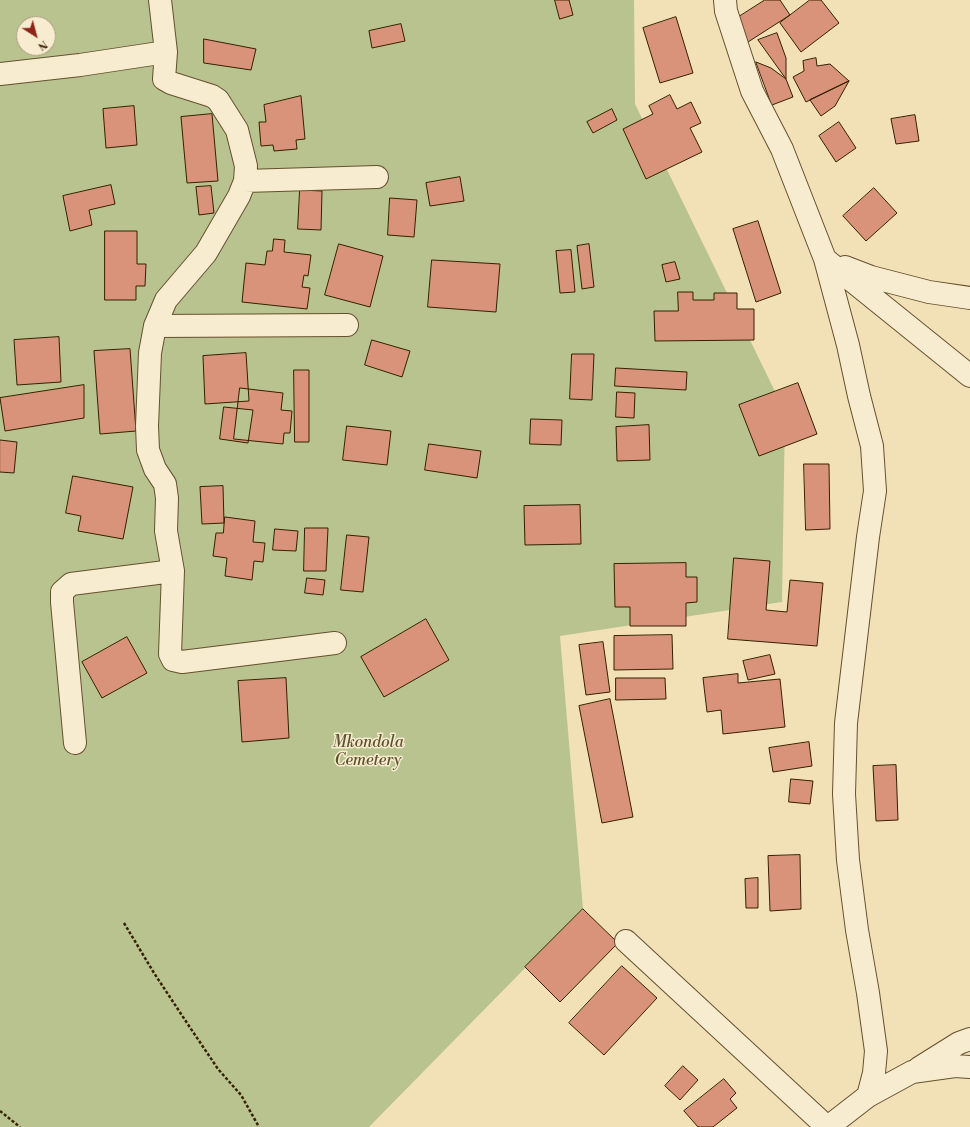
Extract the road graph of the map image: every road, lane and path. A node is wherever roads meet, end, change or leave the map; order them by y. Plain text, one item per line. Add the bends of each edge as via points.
1 (160, 0) edge
2 (724, 0) edge
3 (166, 52) junction
4 (0, 74) edge
5 (377, 177) dead end
6 (245, 181) junction
7 (825, 259) junction
8 (970, 298) edge
9 (347, 324) dead end
10 (155, 326) junction
11 (970, 376) edge
12 (172, 571) junction
13 (335, 643) dead end
14 (75, 743) dead end
15 (124, 923) dead end
16 (626, 942) dead end
17 (970, 1038) edge
18 (970, 1067) edge
19 (912, 1072) junction
20 (868, 1096) junction
21 (0, 1111) edge
22 (20, 1127) edge
23 (259, 1127) edge
24 (828, 1127) edge

1 - 3 street
2 - 7 street via 752,91 782,149
3 - 4 street
3 - 6 street via 164,79 218,100 237,130 246,166
5 - 6 street
6 - 10 street via 206,253 166,300
7 - 8 street via 885,281 929,292
7 - 11 street
7 - 20 street via 872,446 875,491 846,723 844,794 848,860 876,1051
9 - 10 street
10 - 12 street via 150,353 148,450 155,469 165,484 166,531
12 - 13 street via 170,654 173,660 182,662
12 - 14 street via 71,584 62,592
15 - 23 path via 188,1026 240,1095
16 - 24 street
17 - 19 street
18 - 19 street via 955,1066
19 - 20 street
20 - 24 street
21 - 22 path

